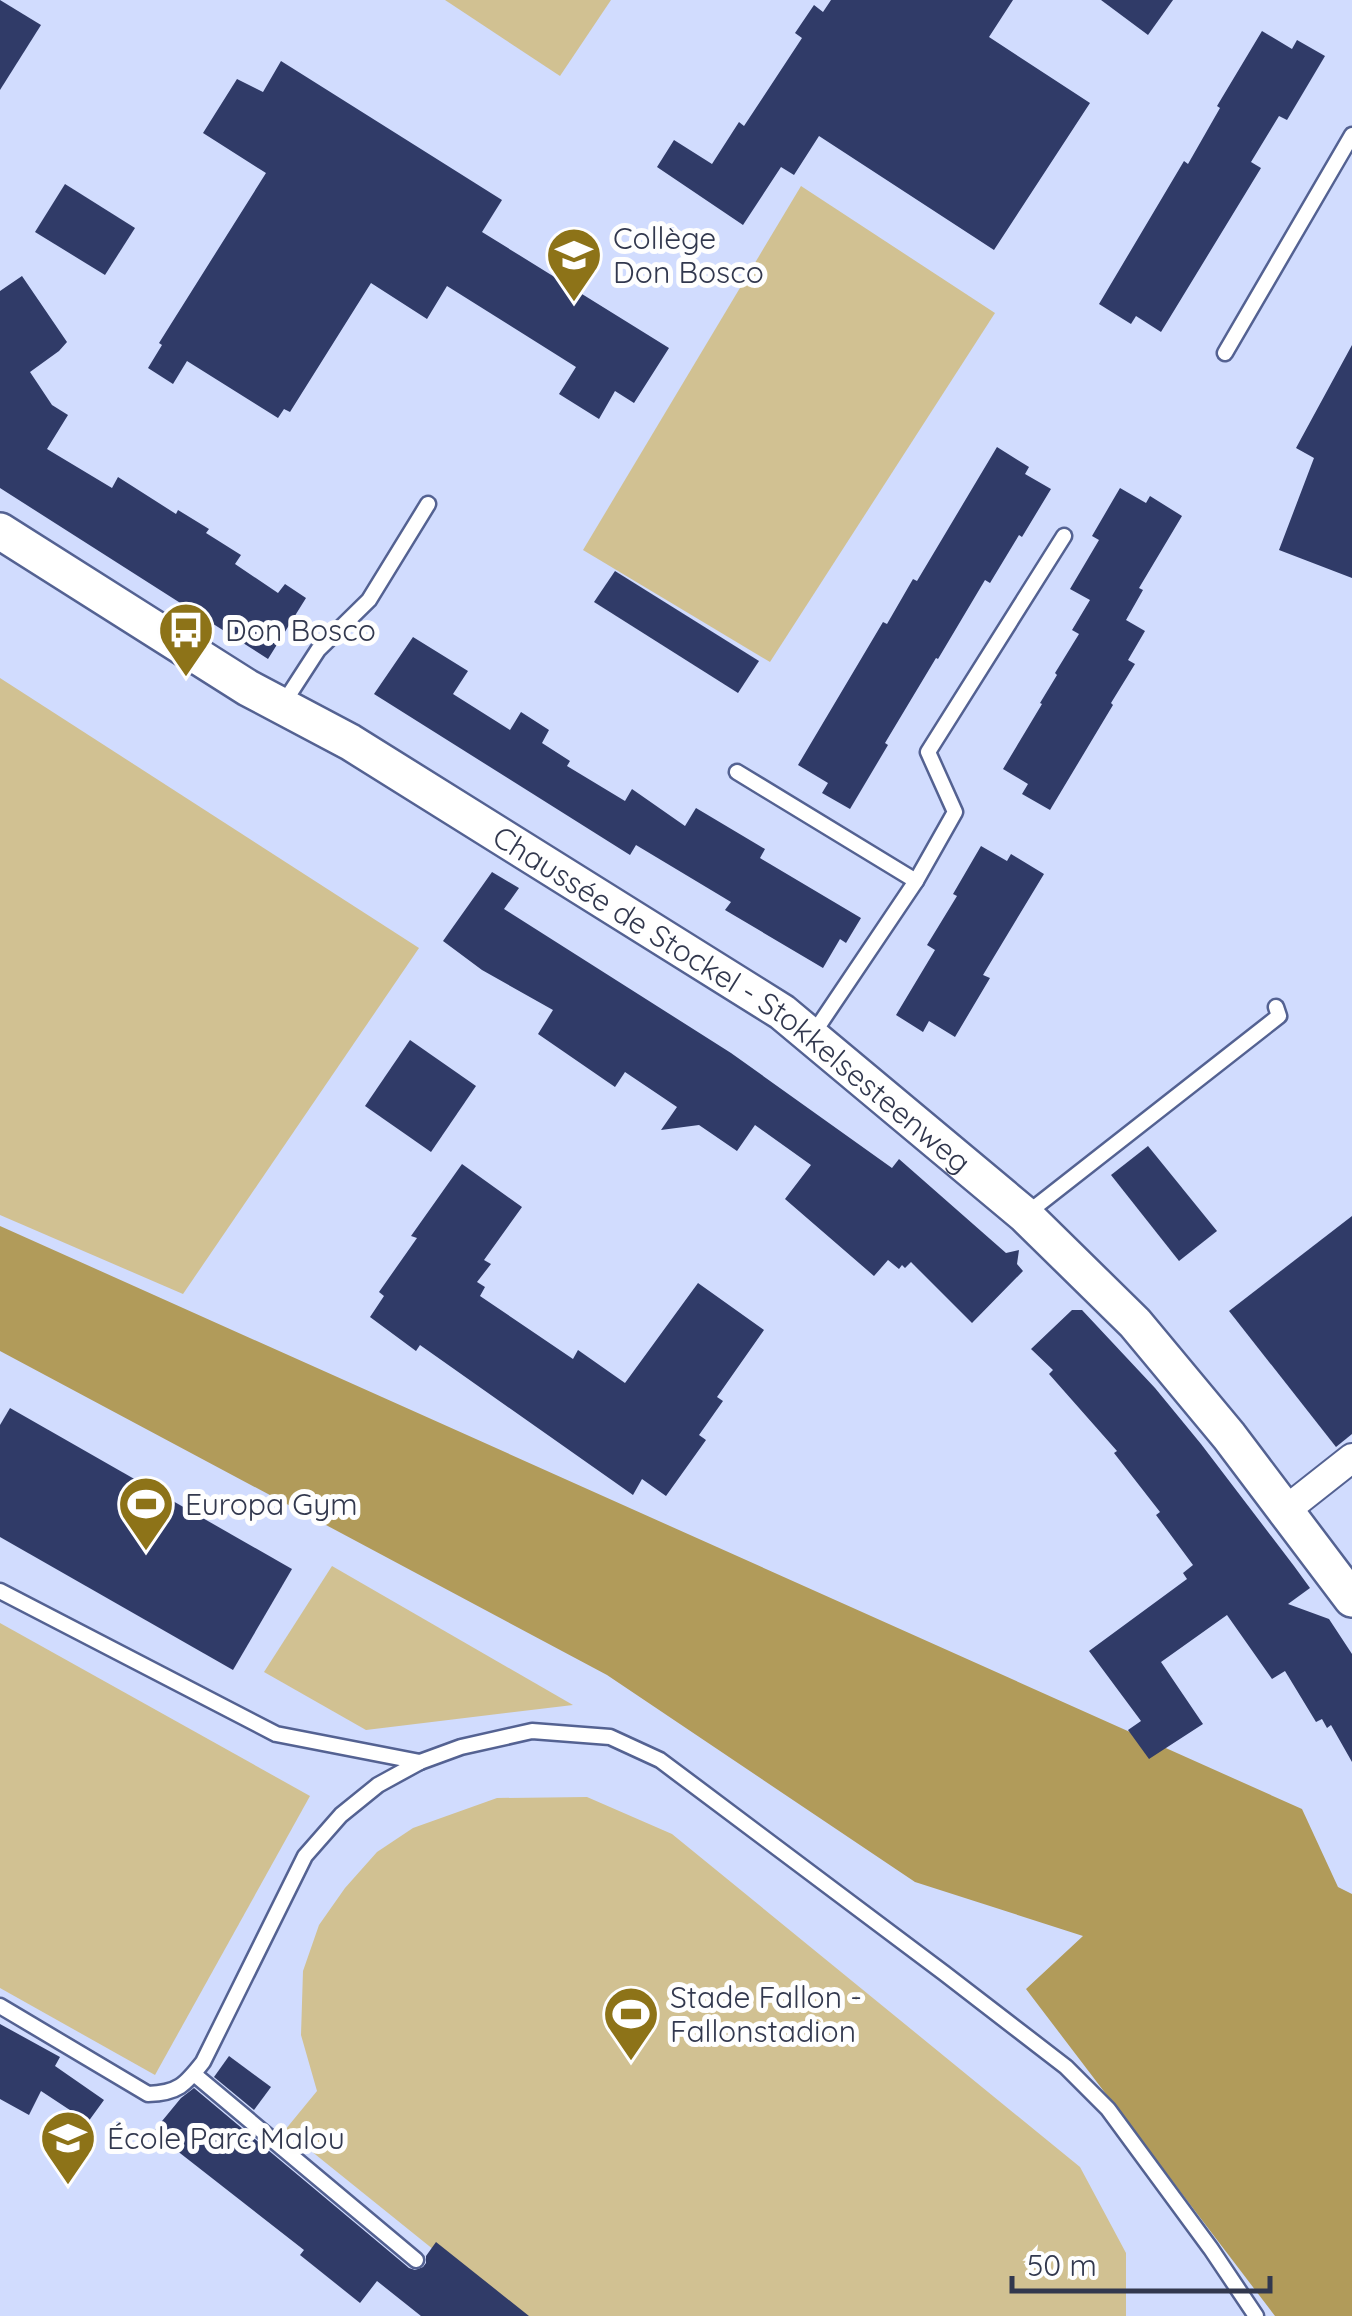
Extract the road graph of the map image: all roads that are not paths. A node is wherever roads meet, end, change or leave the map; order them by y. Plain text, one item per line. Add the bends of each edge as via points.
1 (1352, 135) edge
2 (1224, 353) dead end
3 (428, 504) dead end
4 (0, 530) edge
5 (1064, 536) dead end
6 (283, 705) junction
7 (737, 772) dead end
8 (916, 881) junction
9 (1276, 1007) dead end
10 (811, 1038) junction
11 (1025, 1216) junction
12 (1352, 1458) edge
13 (1286, 1510) junction
14 (0, 1591) edge
15 (1350, 1591) edge
16 (420, 1762) junction
17 (0, 2006) edge
18 (194, 2074) junction
19 (416, 2260) dead end
20 (1256, 2316) edge

1 - 2 lane
3 - 6 lane via 369,600 318,650
4 - 6 street, Chaussée de Stockel - Stokkelsesteenweg
5 - 8 lane via 928,752 955,812
6 - 10 street, Chaussée de Stockel - Stokkelsesteenweg via 765,1001
7 - 8 lane
8 - 10 lane
9 - 11 lane via 1279,1016
10 - 11 street, Chaussée de Stockel - Stokkelsesteenweg
11 - 13 street, Chaussée de Stockel - Stokkelsesteenweg via 1135,1323
12 - 13 street
13 - 15 street, Chaussée de Stockel - Stokkelsesteenweg
14 - 16 lane via 276,1734
16 - 18 lane via 341,1815 305,1856
16 - 20 lane via 532,1731 610,1737 660,1760 1066,2067 1108,2109
17 - 18 lane via 148,2094 169,2093
18 - 19 lane

